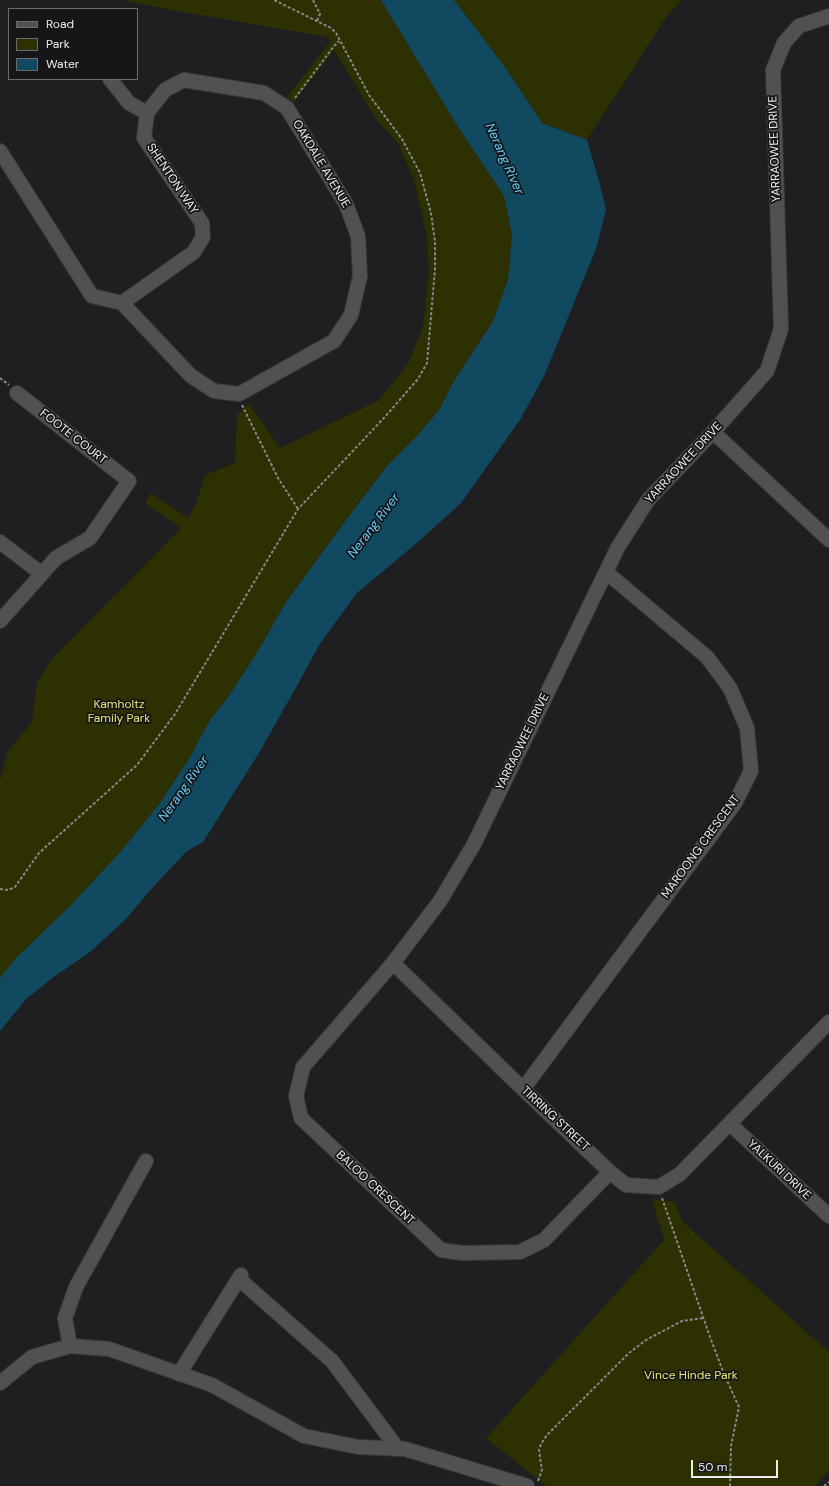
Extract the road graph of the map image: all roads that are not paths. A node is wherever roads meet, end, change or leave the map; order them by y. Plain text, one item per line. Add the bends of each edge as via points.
1 (829, 16) edge
2 (111, 80) edge
3 (146, 113) junction
4 (0, 151) edge
5 (122, 303) junction
6 (17, 392) dead end
7 (713, 432) junction
8 (829, 540) edge
9 (0, 542) edge
10 (606, 572) junction
11 (42, 574) junction
12 (0, 621) edge
13 (393, 963) junction
14 (829, 1022) edge
15 (523, 1089) junction
16 (730, 1124) junction
17 (146, 1161) dead end
18 (610, 1172) junction
19 (829, 1216) edge
20 (70, 1346) junction
21 (179, 1374) junction
22 (0, 1383) edge
23 (398, 1449) junction
24 (527, 1486) edge

1 - 7 street, YARRAOWEE DRIVE via 800,26 784,43 773,70 780,329 767,371
2 - 3 street via 129,103
3 - 5 street, SHENTON WAY via 144,138 202,223 203,237 194,252
3 - 5 street, OAKDALE AVENUE via 165,90 184,80 264,93 287,108 346,204 358,236 360,276 351,315 334,341 239,394 214,391 191,376
4 - 5 street via 92,296
6 - 11 street, FOOTE COURT via 129,481 90,538 56,558
7 - 8 street
7 - 10 street, YARRAOWEE DRIVE via 648,500 618,547
9 - 11 street
10 - 13 street, YARRAOWEE DRIVE via 474,844 440,901
10 - 15 street, MAROONG CRESCENT via 707,657 730,688 747,728 751,771 735,803
11 - 12 street
13 - 15 street, TIRRING STREET
13 - 18 street, BALOO CRESCENT via 303,1067 296,1096 301,1118 441,1250 462,1253 520,1252 544,1240
14 - 16 street
15 - 18 street, TIRRING STREET
16 - 18 street, TIRRING STREET via 680,1174 659,1187 626,1185
16 - 19 street, YALKURI DRIVE
17 - 20 street via 76,1287 65,1318
20 - 21 street via 108,1349
20 - 22 street via 32,1357
21 - 23 street via 212,1385 304,1436 358,1447
21 - 23 street via 240,1277 332,1361
23 - 24 street

